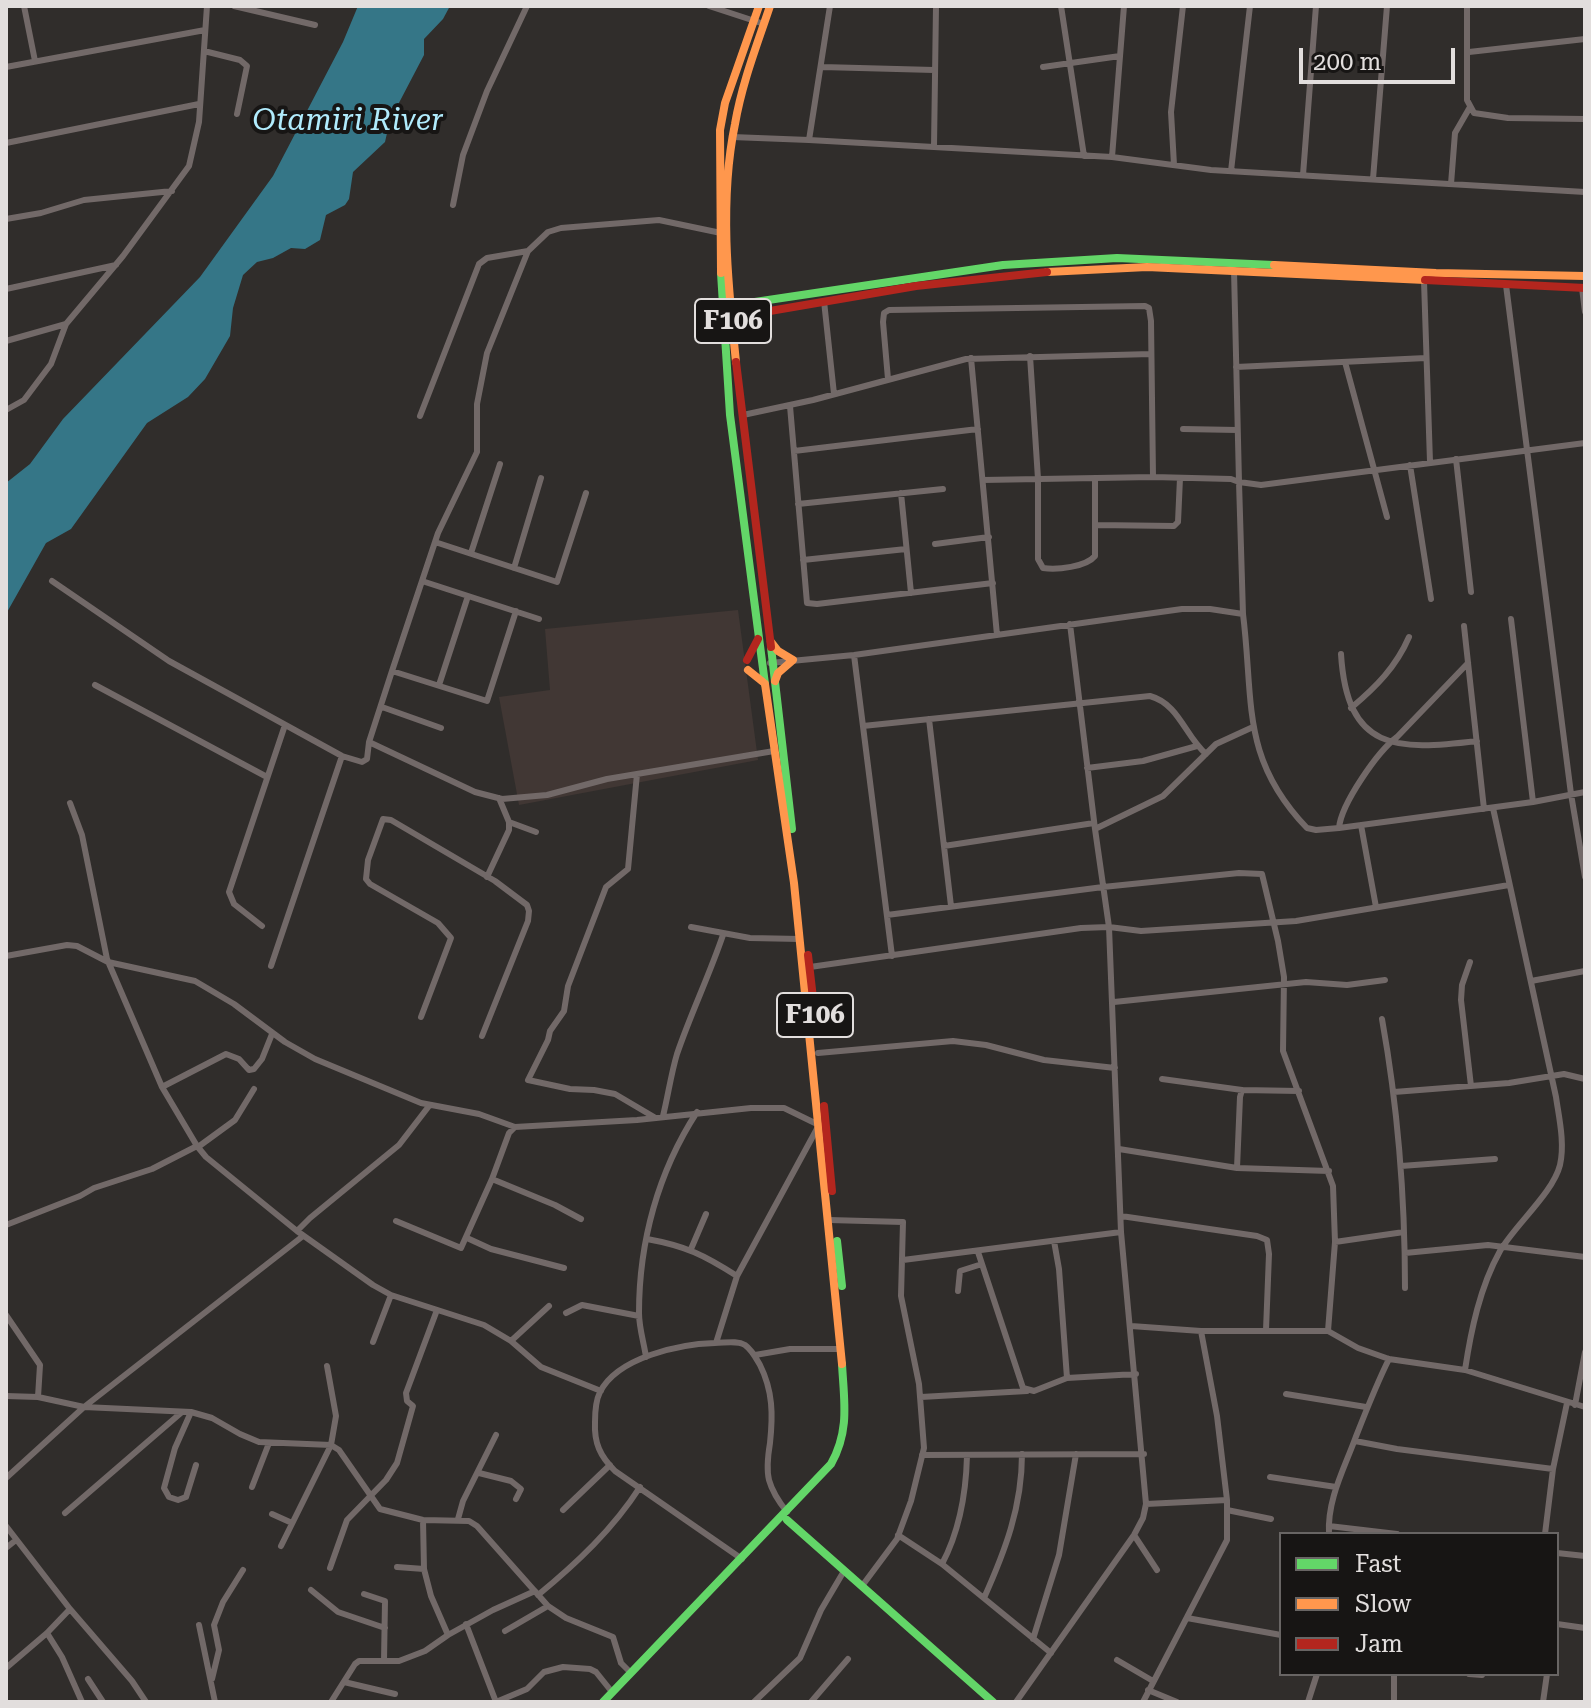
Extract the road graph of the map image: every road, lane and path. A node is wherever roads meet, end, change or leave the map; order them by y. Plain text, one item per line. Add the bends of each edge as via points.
1 (24, 6) edge
2 (207, 6) edge
3 (234, 6) edge
4 (527, 6) edge
5 (709, 6) edge
6 (759, 6) edge
7 (770, 6) edge
8 (830, 6) edge
9 (936, 6) edge
10 (1061, 6) edge
11 (1124, 6) edge
12 (1183, 6) edge
13 (1250, 6) edge
14 (1316, 6) edge
15 (1387, 6) edge
16 (1467, 6) edge
17 (753, 21) junction
18 (764, 24) junction
19 (315, 25) dead end
20 (205, 30) junction
21 (1585, 39) edge
22 (204, 51) junction
23 (1469, 52) junction
24 (1120, 56) junction
25 (35, 61) junction
26 (1070, 63) junction
27 (6, 67) edge
28 (822, 67) junction
29 (1043, 67) dead end
30 (934, 70) junction
31 (199, 104) junction
32 (1470, 107) junction
33 (237, 114) dead end
34 (1585, 119) edge
35 (732, 137) junction
36 (809, 140) junction
37 (6, 143) edge
38 (934, 147) junction
39 (1084, 156) junction
40 (1112, 157) junction
41 (1174, 165) junction
42 (1231, 171) junction
43 (1303, 175) junction
44 (1373, 179) junction
45 (1451, 184) junction
46 (172, 191) junction
47 (1585, 192) edge
48 (453, 205) dead end
49 (6, 219) edge
50 (724, 234) junction
51 (528, 251) junction
52 (116, 265) junction
53 (1234, 267) junction
54 (1585, 276) edge
55 (1487, 280) junction
56 (1424, 281) junction
57 (1506, 285) junction
58 (1583, 288) edge
59 (6, 289) edge
60 (824, 301) junction
61 (732, 306) junction
62 (722, 307) junction
63 (1585, 312) edge
64 (732, 317) junction
65 (722, 318) junction
66 (66, 324) junction
67 (6, 341) edge
68 (1151, 354) junction
69 (1030, 356) junction
70 (971, 358) junction
71 (1426, 358) junction
72 (1345, 362) junction
73 (1236, 367) junction
74 (888, 379) junction
75 (834, 394) junction
76 (790, 406) junction
77 (6, 410) edge
78 (743, 415) junction
79 (420, 416) dead end
80 (978, 429) junction
81 (1183, 429) dead end
82 (1237, 430) junction
83 (1585, 443) edge
84 (1528, 450) junction
85 (794, 451) junction
86 (1456, 459) junction
87 (1430, 462) junction
88 (500, 464) dead end
89 (1410, 465) junction
90 (1374, 470) junction
91 (1153, 477) junction
92 (541, 478) dead end
93 (1095, 478) junction
94 (1180, 478) junction
95 (1038, 479) junction
96 (983, 480) junction
97 (1239, 482) junction
98 (943, 489) dead end
99 (586, 493) dead end
100 (901, 493) junction
101 (798, 504) junction
102 (1387, 517) dead end
103 (1096, 525) junction
104 (989, 537) junction
105 (435, 542) junction
106 (935, 544) dead end
107 (906, 549) junction
108 (471, 553) junction
109 (803, 560) junction
110 (514, 568) junction
111 (52, 581) dead end
112 (422, 581) junction
113 (993, 583) junction
114 (1471, 592) dead end
115 (911, 593) junction
116 (468, 596) junction
117 (1431, 599) dead end
118 (516, 611) junction
119 (1243, 614) junction
120 (539, 619) dead end
121 (1511, 619) dead end
122 (1070, 624) junction
123 (1464, 626) dead end
124 (997, 635) junction
125 (758, 636) junction
126 (1409, 637) dead end
127 (769, 640) junction
128 (1341, 654) dead end
129 (854, 655) junction
130 (793, 660) junction
131 (773, 663) junction
132 (1468, 663) junction
133 (762, 664) junction
134 (392, 671) junction
135 (770, 683) junction
136 (95, 685) dead end
137 (439, 685) junction
138 (1080, 703) junction
139 (382, 707) junction
140 (1351, 708) junction
141 (929, 719) junction
142 (285, 725) junction
143 (863, 726) junction
144 (1253, 727) junction
145 (441, 728) dead end
146 (1477, 741) junction
147 (369, 742) junction
148 (1390, 742) junction
149 (1197, 746) junction
150 (774, 751) junction
151 (1206, 754) junction
152 (342, 756) junction
153 (1087, 768) junction
154 (637, 774) junction
155 (267, 777) junction
156 (1585, 792) edge
157 (1571, 794) junction
158 (499, 798) junction
159 (1533, 802) junction
160 (70, 803) dead end
161 (1493, 808) junction
162 (1484, 809) junction
163 (509, 822) junction
164 (1361, 825) junction
165 (1094, 826) junction
166 (1339, 828) junction
167 (536, 832) dead end
168 (944, 846) junction
169 (487, 877) junction
170 (1585, 877) edge
171 (796, 882) junction
172 (1509, 885) junction
173 (1103, 887) junction
174 (951, 906) junction
175 (1376, 907) junction
176 (887, 915) junction
177 (1274, 923) junction
178 (262, 926) dead end
179 (691, 927) dead end
180 (1109, 927) junction
181 (723, 935) junction
182 (800, 939) junction
183 (6, 956) edge
184 (892, 956) junction
185 (108, 962) junction
186 (1470, 962) dead end
187 (271, 966) dead end
188 (810, 967) junction
189 (1585, 971) edge
190 (1385, 980) dead end
191 (1531, 981) junction
192 (1283, 984) junction
193 (1114, 1002) junction
194 (421, 1017) dead end
195 (1382, 1019) dead end
196 (813, 1026) junction
197 (272, 1034) junction
198 (482, 1036) dead end
199 (818, 1053) junction
200 (1115, 1068) junction
201 (1551, 1076) junction
202 (1162, 1079) dead end
203 (1585, 1079) edge
204 (1471, 1086) junction
205 (162, 1087) junction
206 (254, 1089) dead end
207 (1242, 1090) junction
208 (1299, 1091) junction
209 (1394, 1092) junction
210 (429, 1106) junction
211 (697, 1112) junction
212 (663, 1116) junction
213 (654, 1117) junction
214 (819, 1125) junction
215 (515, 1127) junction
216 (198, 1147) junction
217 (1119, 1149) junction
218 (1495, 1159) dead end
219 (1401, 1166) junction
220 (1237, 1168) junction
221 (1329, 1171) junction
222 (492, 1179) junction
223 (706, 1214) dead end
224 (1121, 1216) junction
225 (581, 1219) dead end
226 (832, 1220) junction
227 (396, 1221) dead end
228 (6, 1225) edge
229 (1121, 1232) junction
230 (1404, 1232) junction
231 (300, 1234) junction
232 (467, 1238) junction
233 (647, 1239) junction
234 (1054, 1241) junction
235 (1335, 1242) junction
236 (1503, 1247) junction
237 (691, 1249) junction
238 (978, 1252) junction
239 (1405, 1253) junction
240 (1585, 1257) edge
241 (903, 1260) junction
242 (982, 1264) junction
243 (564, 1268) dead end
244 (737, 1276) junction
245 (1405, 1288) dead end
246 (958, 1291) dead end
247 (391, 1295) junction
248 (549, 1306) dead end
249 (437, 1310) junction
250 (566, 1313) dead end
251 (6, 1315) edge
252 (639, 1316) junction
253 (842, 1318) junction
254 (1131, 1326) junction
255 (1266, 1330) junction
256 (1201, 1331) junction
257 (1328, 1331) junction
258 (511, 1341) junction
259 (373, 1342) dead end
260 (716, 1343) junction
261 (841, 1349) junction
262 (1585, 1352) edge
263 (755, 1355) junction
264 (646, 1357) junction
265 (1389, 1359) junction
266 (327, 1366) dead end
267 (1465, 1370) junction
268 (1136, 1374) junction
269 (1067, 1378) junction
270 (601, 1391) junction
271 (1027, 1391) junction
272 (1286, 1394) dead end
273 (6, 1396) edge
274 (38, 1397) junction
275 (921, 1397) junction
276 (1571, 1404) junction
277 (84, 1407) junction
278 (1366, 1407) junction
279 (1585, 1407) edge
280 (186, 1412) junction
281 (496, 1435) dead end
282 (1355, 1441) junction
283 (269, 1443) junction
284 (331, 1445) junction
285 (1022, 1454) junction
286 (1076, 1454) junction
287 (1144, 1454) junction
288 (922, 1455) junction
289 (967, 1456) junction
290 (196, 1465) dead end
291 (610, 1465) junction
292 (1553, 1469) junction
293 (479, 1473) junction
294 (1270, 1477) dead end
295 (6, 1478) edge
296 (252, 1487) dead end
297 (640, 1487) junction
298 (1336, 1487) junction
299 (369, 1495) junction
300 (516, 1499) dead end
301 (1227, 1500) junction
302 (1146, 1504) junction
303 (563, 1510) dead end
304 (1227, 1510) junction
305 (65, 1513) dead end
306 (272, 1514) dead end
307 (787, 1516) junction
308 (458, 1519) junction
309 (1271, 1519) dead end
310 (423, 1520) junction
311 (292, 1523) junction
312 (6, 1526) edge
313 (1329, 1530) edge
314 (1363, 1532) edge
315 (1545, 1532) edge
316 (898, 1535) junction
317 (1134, 1535) junction
318 (16, 1540) junction
319 (281, 1546) dead end
320 (6, 1548) edge
321 (1559, 1553) edge
322 (1585, 1556) edge
323 (742, 1559) junction
324 (942, 1564) junction
325 (397, 1567) dead end
326 (330, 1568) dead end
327 (424, 1569) junction
328 (243, 1570) dead end
329 (1157, 1570) dead end
330 (844, 1571) junction
331 (862, 1586) junction
332 (311, 1590) dead end
333 (536, 1593) junction
334 (364, 1594) dead end
335 (984, 1598) junction
336 (548, 1606) junction
337 (70, 1609) junction
338 (1187, 1618) junction
339 (466, 1624) junction
340 (1559, 1624) edge
341 (199, 1625) dead end
342 (385, 1628) junction
343 (1585, 1628) edge
344 (505, 1631) dead end
345 (47, 1633) junction
346 (448, 1635) junction
347 (1279, 1635) edge
348 (1033, 1639) junction
349 (1051, 1653) junction
350 (848, 1659) dead end
351 (1117, 1660) dead end
352 (384, 1661) junction
353 (6, 1668) edge
354 (631, 1673) junction
355 (1316, 1676) edge
356 (1394, 1676) edge
357 (1547, 1676) edge
358 (88, 1679) dead end
359 (212, 1679) junction
360 (1153, 1681) junction
361 (344, 1682) junction
362 (1148, 1690) junction
363 (395, 1694) dead end
364 (611, 1697) edge
365 (82, 1702) edge
366 (103, 1702) edge
367 (146, 1702) edge
368 (215, 1702) edge
369 (331, 1702) edge
370 (603, 1702) edge
371 (754, 1702) edge
372 (811, 1702) edge
373 (993, 1702) edge
374 (1016, 1702) edge
375 (1143, 1702) edge
376 (1177, 1702) edge
377 (1308, 1702) edge
378 (1394, 1702) edge
379 (1543, 1702) edge

1 - 25 street
2 - 20 street
3 - 19 street
4 - 48 street via 463,155
5 - 17 street
6 - 17 main road, F106
7 - 18 main road, F106
8 - 28 street
9 - 30 street
10 - 26 street
11 - 24 street
12 - 41 street via 1171,112
13 - 42 street
14 - 43 street
15 - 44 street
16 - 23 street
17 - 18 street
17 - 50 main road, F106 via 722,117
18 - 35 main road, F106
20 - 22 street
20 - 25 street
21 - 23 street
22 - 31 street
22 - 33 street via 247,66
23 - 32 street
24 - 26 street
24 - 40 street
25 - 27 street
26 - 29 street
26 - 39 street
28 - 30 street
28 - 36 street
30 - 38 street
31 - 37 street
31 - 46 street via 189,166
32 - 34 street via 1486,117
32 - 45 street via 1455,133
35 - 36 street
35 - 50 main road, F106
36 - 38 street
38 - 39 street
39 - 40 street
40 - 41 street
41 - 42 street
42 - 43 street
43 - 44 street
44 - 45 street
45 - 47 street
46 - 49 street via 84,200
46 - 52 street
50 - 51 street via 659,220 561,228 548,232
50 - 61 main road, F106
50 - 62 main road, F106
51 - 79 street via 479,264
51 - 105 street via 481,376 477,452
52 - 59 street
52 - 66 street
53 - 55 main road
53 - 56 main road
53 - 60 main road via 1072,270
53 - 61 main road via 1117,258 1003,265
53 - 73 street
54 - 55 main road
55 - 56 main road
55 - 57 main road
56 - 71 street
57 - 58 main road
57 - 84 street
58 - 63 street
60 - 64 main road
60 - 75 street
61 - 62 main road
61 - 64 main road, F106
62 - 65 main road, F106
64 - 65 main road
64 - 78 main road, F106
65 - 125 main road, F106
66 - 67 street
66 - 77 street via 51,364 24,400
68 - 69 street
68 - 74 street via 1150,313 1145,306 889,310 883,322
68 - 91 street
69 - 70 street
69 - 95 street
70 - 74 street
70 - 80 street
71 - 72 street
71 - 87 street
72 - 73 street
72 - 90 street
73 - 82 street
74 - 75 street
75 - 76 street
76 - 78 street
76 - 85 street
78 - 127 main road, F106
80 - 85 street
80 - 96 street
81 - 82 street
82 - 97 street
83 - 84 street
84 - 86 street
84 - 157 street
85 - 101 street
86 - 87 street
86 - 114 street
87 - 89 street
88 - 108 street
89 - 90 street
89 - 117 street
90 - 97 street via 1261,485
90 - 102 street
91 - 93 street
91 - 94 street
92 - 110 street
93 - 95 street
93 - 103 street
94 - 97 street
94 - 103 street via 1176,525
95 - 96 street
95 - 103 street via 1038,559 1043,568 1093,560
96 - 104 street
97 - 119 street
98 - 100 street
99 - 110 street via 557,582
100 - 101 street
100 - 107 street
101 - 109 street
104 - 106 street
104 - 113 street
105 - 108 street
105 - 112 street
107 - 109 street
107 - 115 street
108 - 110 street
109 - 115 street via 810,604
111 - 142 street via 169,661
112 - 116 street
112 - 134 street
113 - 115 street
113 - 124 street
116 - 118 street
116 - 137 street
118 - 120 street
118 - 137 street via 487,701
119 - 122 street via 1195,608
119 - 144 street
121 - 159 street
122 - 124 street
122 - 138 street
123 - 132 street
124 - 129 street
125 - 133 main road, F106
125 - 135 main road via 748,665
126 - 140 street via 1386,676
127 - 130 main road
127 - 131 main road, F106
128 - 140 street
129 - 130 street
129 - 143 street
130 - 131 street
130 - 135 main road
131 - 133 street
131 - 135 main road, F106
132 - 146 street
132 - 148 street
133 - 135 main road, F106
134 - 137 street
134 - 139 street
135 - 150 main road, F106
135 - 171 main road, F106
136 - 155 street
138 - 141 street
138 - 149 street via 1140,695 1161,699
138 - 153 street
139 - 145 street
139 - 147 street
140 - 148 street via 1363,724
141 - 143 street
141 - 168 street
142 - 152 street
142 - 155 street
143 - 176 street
144 - 151 street
144 - 166 street via 1271,781 1296,816 1307,828
146 - 148 street via 1418,746
146 - 162 street
147 - 152 street via 362,762
147 - 158 street
148 - 166 street via 1343,812
149 - 151 street
149 - 153 street via 1154,759
150 - 154 street
150 - 171 main road, F106
151 - 165 street via 1163,796
152 - 187 street
153 - 165 street
154 - 158 street via 547,795
154 - 213 street via 628,869 606,887 568,986 564,1011 528,1080 615,1094
155 - 178 street via 229,892 234,904
156 - 157 street
157 - 159 street
157 - 170 street
158 - 163 street
159 - 161 street
160 - 185 street via 82,835
161 - 162 street
161 - 172 street
162 - 164 street
163 - 167 street
163 - 169 street
164 - 166 street
164 - 175 street
165 - 168 street
165 - 173 street
168 - 174 street
169 - 194 street via 383,819 366,879 438,923 451,938
169 - 198 street via 529,911
171 - 182 main road, F106
171 - 188 main road, F106
172 - 175 street
172 - 191 street
173 - 174 street
173 - 177 street via 1256,872 1265,880
173 - 180 street
174 - 176 street
175 - 177 street
176 - 184 street
177 - 180 street via 1141,931
177 - 192 street
179 - 181 street
180 - 184 street
180 - 193 street
181 - 182 street
181 - 212 street via 676,1059
182 - 196 main road, F106
183 - 185 street via 67,945
184 - 188 street
185 - 197 street via 195,981
185 - 205 street
186 - 204 street via 1461,1000
188 - 196 main road, F106
189 - 191 street
190 - 192 street
191 - 201 street
192 - 193 street
192 - 208 street via 1283,1051
193 - 200 street
195 - 209 street
196 - 199 main road, F106
196 - 214 main road, F106
197 - 205 street via 254,1069 226,1054
197 - 210 street via 315,1059
199 - 200 street via 953,1041 1027,1058
199 - 226 main road, F106
200 - 217 street
201 - 203 street
201 - 204 street
201 - 236 street via 1561,1162
202 - 207 street
204 - 209 street
205 - 216 street
206 - 216 street via 235,1120
207 - 208 street
207 - 220 street
208 - 221 street
209 - 219 street
210 - 215 street via 479,1114
210 - 231 street via 399,1145 310,1218
211 - 212 street
211 - 214 street via 784,1108
211 - 233 street via 667,1164
212 - 213 street
213 - 215 street
214 - 226 main road, F106
214 - 244 street
215 - 222 street
216 - 228 street
216 - 231 street
217 - 220 street
217 - 224 street
218 - 219 street
219 - 230 street
220 - 221 street
221 - 235 street
222 - 225 street
222 - 232 street
223 - 237 street
224 - 229 street
224 - 255 street via 1267,1240
226 - 241 street via 903,1222
226 - 253 main road, F106
227 - 232 street via 458,1248
229 - 234 street
229 - 254 street
230 - 235 street
230 - 239 street
231 - 247 street
231 - 277 street
232 - 243 street
233 - 237 street
233 - 252 street
234 - 238 street
234 - 269 street
235 - 257 street
236 - 239 street
236 - 240 street
236 - 267 street via 1477,1309
237 - 244 street
238 - 241 street
238 - 242 street
239 - 245 street
241 - 275 street via 903,1313
242 - 246 street via 960,1271
242 - 271 street
244 - 260 street
247 - 249 street
247 - 259 street
248 - 258 street
249 - 258 street via 484,1325
249 - 299 street via 406,1393 413,1406 397,1463
250 - 252 street via 582,1305
251 - 274 street via 40,1365
252 - 264 street
253 - 261 main road, F106
253 - 307 main road, F106 via 851,1403 847,1448 836,1467
254 - 256 street
254 - 268 street
255 - 256 street
255 - 257 street
256 - 301 street
257 - 265 street
258 - 270 street via 541,1367
260 - 263 street via 736,1342
260 - 264 street
261 - 263 street
261 - 307 main road, F106 via 846,1403 841,1446
262 - 276 street
263 - 307 street via 772,1400 769,1479
264 - 270 street via 609,1379
265 - 267 street
265 - 278 street
266 - 284 street via 336,1416
267 - 276 street
268 - 269 street
268 - 287 street
269 - 271 street
270 - 291 street via 595,1439
271 - 275 street
272 - 278 street
273 - 274 street
274 - 277 street
275 - 288 street
276 - 279 street
276 - 292 street
277 - 280 street
277 - 295 street
278 - 282 street
280 - 283 street
280 - 290 street via 164,1488 169,1497 186,1497
280 - 305 street
281 - 293 street
282 - 292 street
282 - 298 street
283 - 284 street
283 - 296 street
284 - 299 street
284 - 311 street
285 - 286 street
285 - 289 street
285 - 335 street via 1012,1529
286 - 287 street
286 - 348 street via 1059,1555
287 - 302 street
288 - 289 street
288 - 316 street
289 - 324 street via 960,1518
291 - 297 street
291 - 303 street
292 - 315 street
293 - 300 street via 511,1481 521,1489
293 - 308 street
294 - 298 street
297 - 323 street
297 - 333 street via 615,1523
298 - 313 street
299 - 310 street via 380,1509
299 - 326 street via 347,1520
301 - 302 street
301 - 304 street
302 - 317 street
304 - 309 street
304 - 338 street via 1227,1540
306 - 311 street
307 - 323 main road, F106
307 - 330 main road
307 - 364 main road, F106
308 - 310 street
308 - 333 street via 477,1526
310 - 327 street
311 - 319 street
312 - 318 street
313 - 314 street
316 - 324 street
316 - 331 street
317 - 329 street
317 - 349 street
318 - 320 street
318 - 337 street
321 - 322 street
323 - 354 main road, F106
324 - 335 street
325 - 327 street
327 - 346 street
328 - 359 street via 214,1625 219,1650
330 - 331 main road
330 - 371 street via 800,1658
331 - 373 main road
332 - 342 street via 338,1612
333 - 336 street
333 - 339 street
334 - 342 street via 385,1601
335 - 348 street
336 - 344 street
336 - 354 street via 613,1637 621,1663
337 - 345 street
337 - 367 street
338 - 347 street
338 - 360 street
339 - 346 street
339 - 364 street via 496,1702 527,1689 544,1672 563,1667 596,1672
340 - 343 street
341 - 359 street
342 - 352 street
345 - 353 street
345 - 365 street
346 - 352 street via 415,1655
348 - 349 street
349 - 374 street
350 - 372 street
351 - 360 street
352 - 361 street via 359,1661
354 - 364 main road, F106
355 - 377 street
356 - 378 street
357 - 379 street
358 - 366 street
359 - 368 street
360 - 362 street
361 - 363 street
361 - 369 street
362 - 375 street
362 - 376 street
364 - 370 main road, F106

